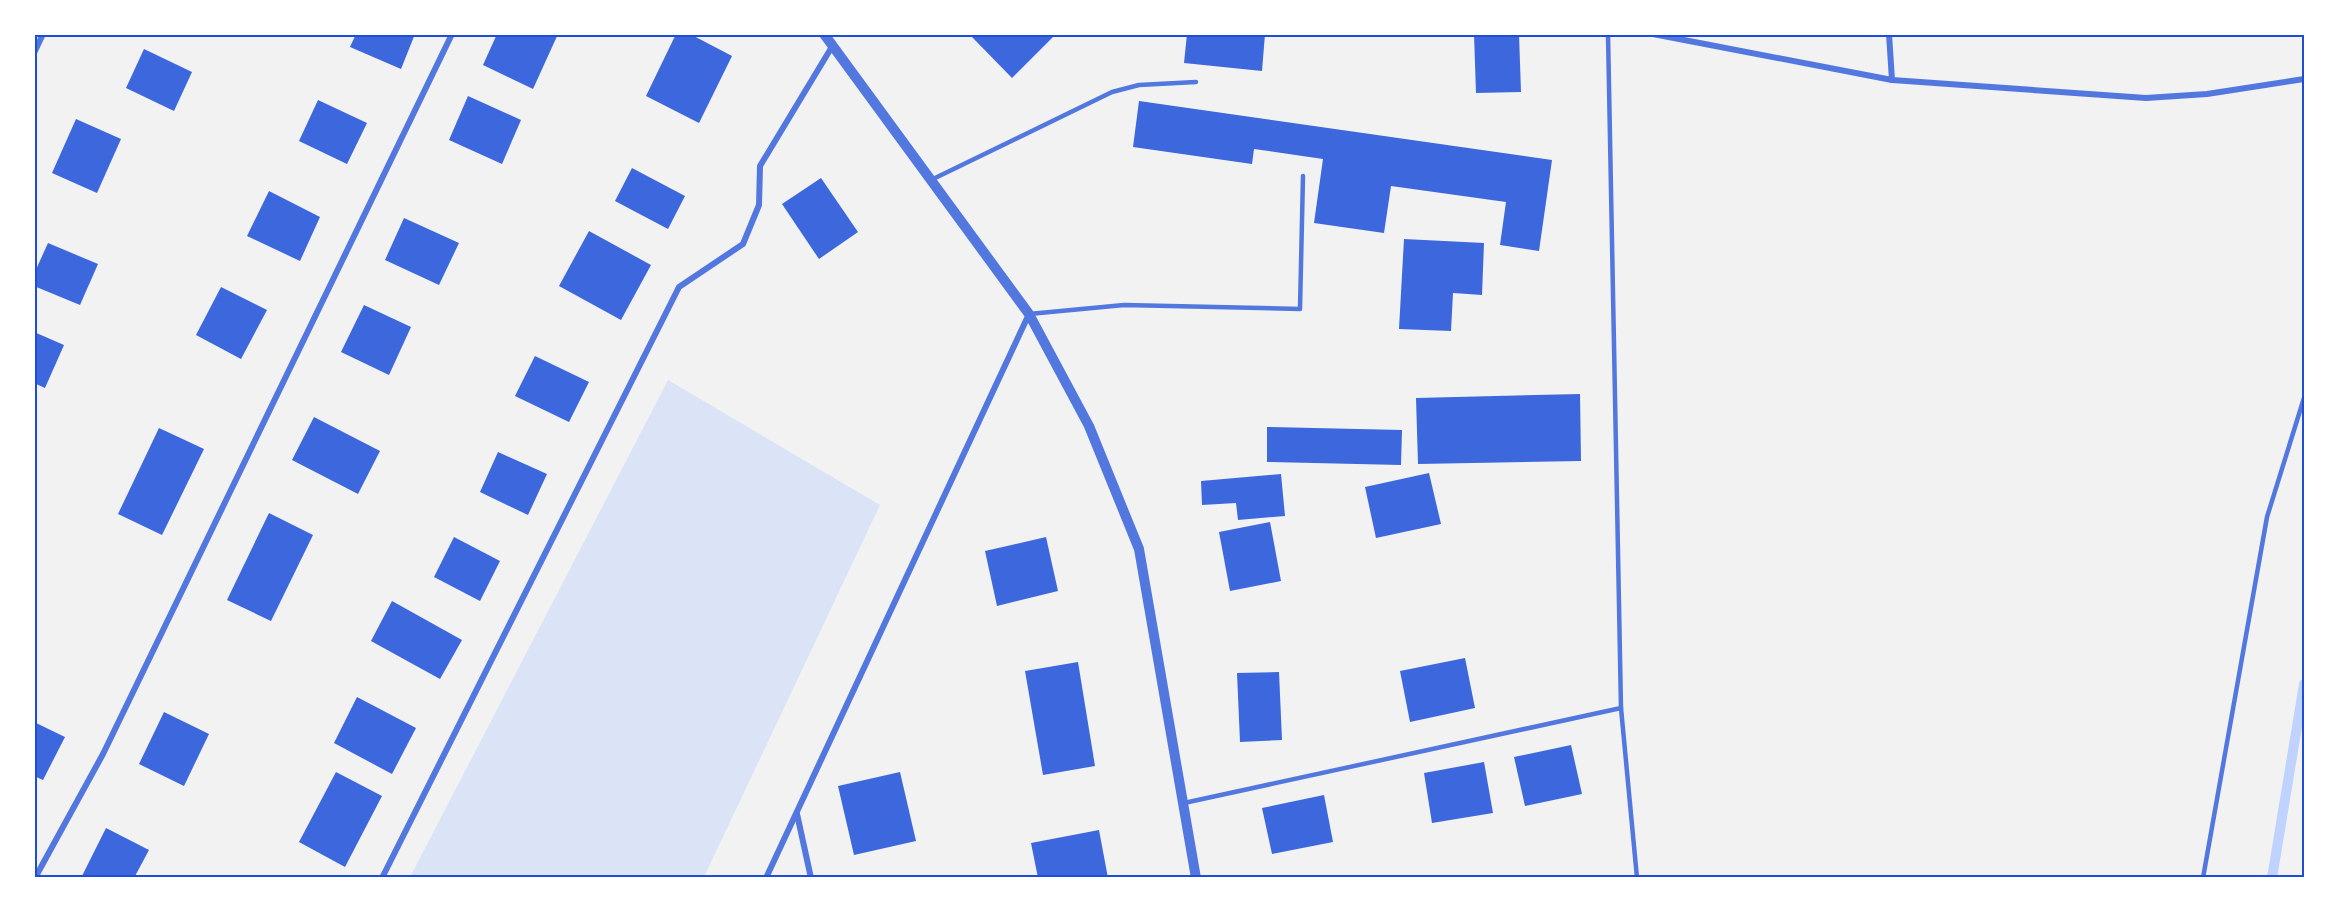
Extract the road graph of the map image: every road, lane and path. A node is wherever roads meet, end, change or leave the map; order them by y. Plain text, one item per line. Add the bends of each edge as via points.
1 (43, 34) edge
2 (452, 34) edge
3 (824, 34) edge
4 (1608, 34) edge
5 (1653, 34) edge
6 (1889, 34) edge
7 (832, 45) junction
8 (34, 53) edge
9 (2304, 79) edge
10 (1892, 80) junction
11 (1196, 81) dead end
12 (1303, 176) dead end
13 (931, 180) junction
14 (1029, 314) junction
15 (2304, 398) edge
16 (1621, 708) junction
17 (1185, 803) junction
18 (796, 814) junction
19 (35, 878) edge
20 (382, 878) edge
21 (766, 878) edge
22 (811, 878) edge
23 (1196, 878) edge
24 (1637, 878) edge
25 (2203, 878) edge

1 - 8 street
2 - 19 street via 103,754
3 - 7 street
4 - 16 lane
5 - 10 street
6 - 10 street
7 - 13 street
7 - 20 street via 760,166 759,205 743,244 679,287
9 - 10 street via 2207,94 2146,98
11 - 13 lane via 1139,85 1112,92
12 - 14 lane via 1300,309 1124,305
13 - 14 street
14 - 17 street via 1089,426 1139,549
14 - 18 street
15 - 25 lane via 2267,517
16 - 17 lane
16 - 24 lane
17 - 23 street
18 - 21 street
18 - 22 street

